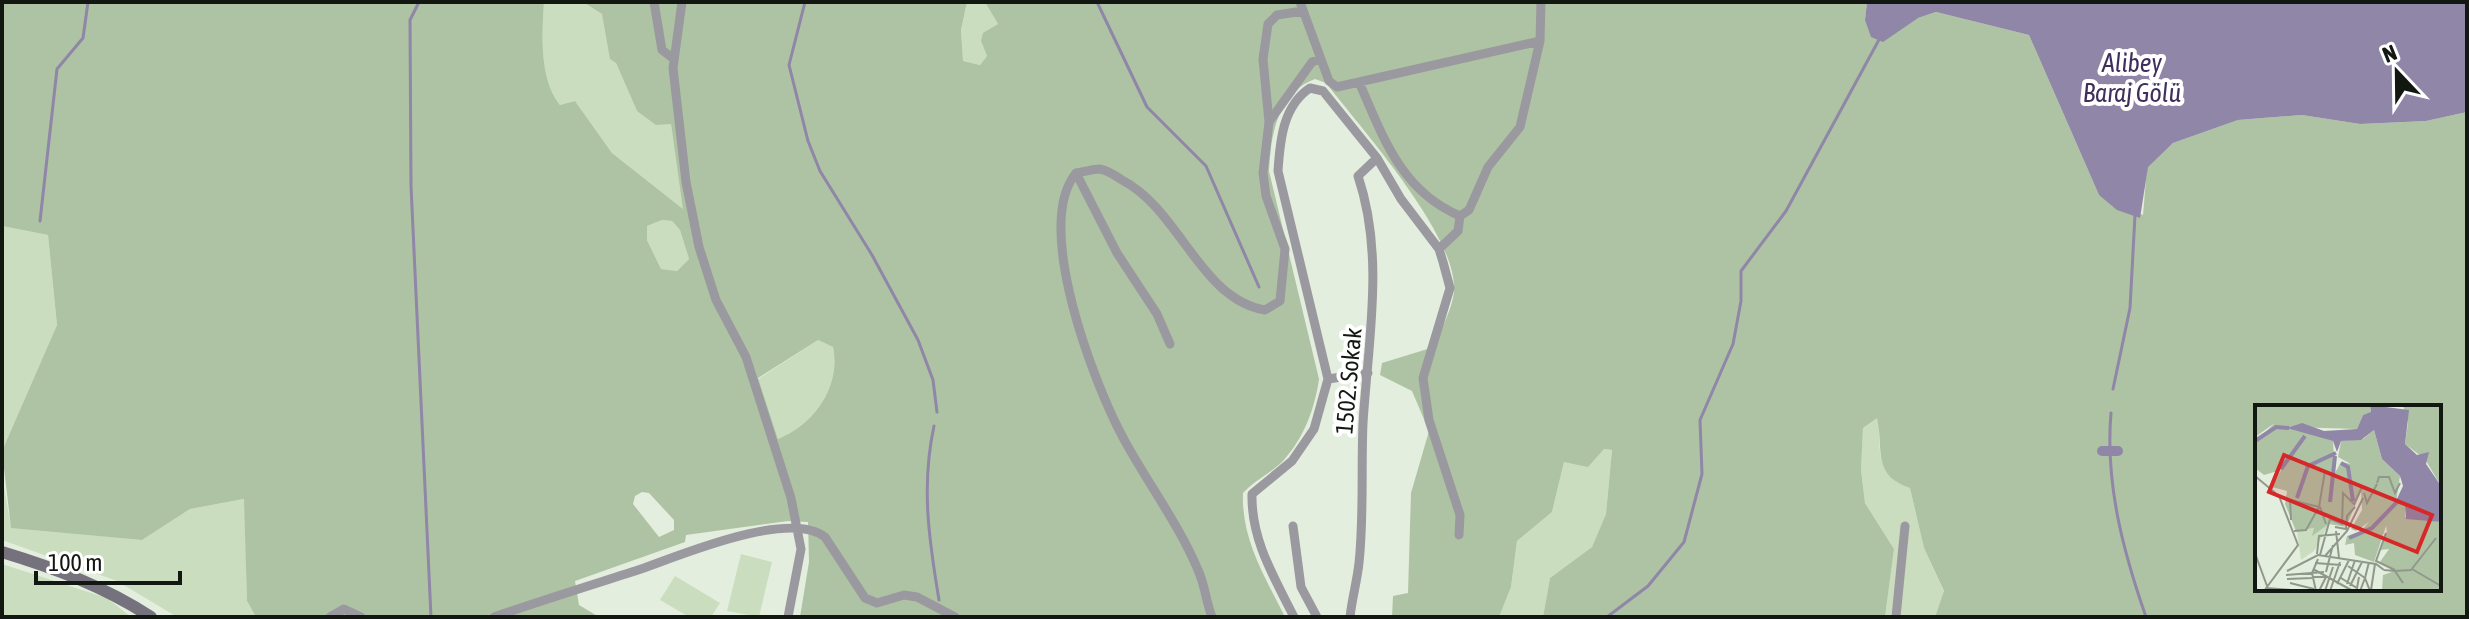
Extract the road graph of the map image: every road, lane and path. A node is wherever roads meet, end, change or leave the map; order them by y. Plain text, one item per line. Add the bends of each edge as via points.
1 (654, 2) edge
2 (682, 2) edge
3 (1541, 2) edge
4 (1301, 7) edge
5 (1540, 41) junction
6 (674, 59) junction
7 (1320, 59) junction
8 (1359, 82) junction
9 (1269, 122) junction
10 (1377, 158) junction
11 (1076, 173) junction
12 (1460, 216) junction
13 (1439, 249) junction
14 (1170, 344) dead end
15 (1368, 373) junction
16 (1328, 379) junction
17 (1293, 526) dead end
18 (1905, 526) dead end
19 (798, 528) junction
20 (1459, 535) dead end
21 (2, 552) edge
22 (151, 617) edge
23 (330, 617) edge
24 (361, 617) edge
25 (494, 617) edge
26 (788, 617) edge
27 (955, 617) edge
28 (1212, 617) edge
29 (1294, 617) edge
30 (1317, 617) edge
31 (1350, 617) edge
32 (1896, 617) edge

1 - 6 street via 662,50
2 - 6 street
3 - 5 street
4 - 7 street
4 - 9 street via 1268,24 1263,59
5 - 8 street
5 - 12 street via 1520,127 1488,167 1469,210
6 - 19 street via 686,182 699,247 716,300 746,357
7 - 8 street via 1332,85
7 - 9 street via 1312,62
8 - 12 street via 1392,157 1408,179 1440,208
9 - 11 street via 1263,173 1285,249 1280,301 1265,310 1247,307 1222,291 1176,228 1134,186 1102,169
10 - 13 street
10 - 15 street, 1502. Sokak via 1358,176 1373,276
10 - 16 street via 1323,91 1310,88 1298,96 1280,143 1278,171
11 - 14 street
11 - 28 street via 1062,202 1063,267 1090,356 1110,413 1199,571
12 - 13 street via 1458,231
13 - 20 street via 1450,288 1423,378 1429,420 1460,515
15 - 16 street
15 - 31 street, 1502. Sokak via 1359,563
16 - 29 street via 1314,429 1292,461 1252,494 1252,522 1261,550
17 - 30 street via 1301,587
18 - 32 street
19 - 25 street via 727,538
19 - 26 street via 801,549
19 - 27 street via 825,537 865,598 877,603 917,597
21 - 22 main road via 118,595
23 - 24 street via 344,609

